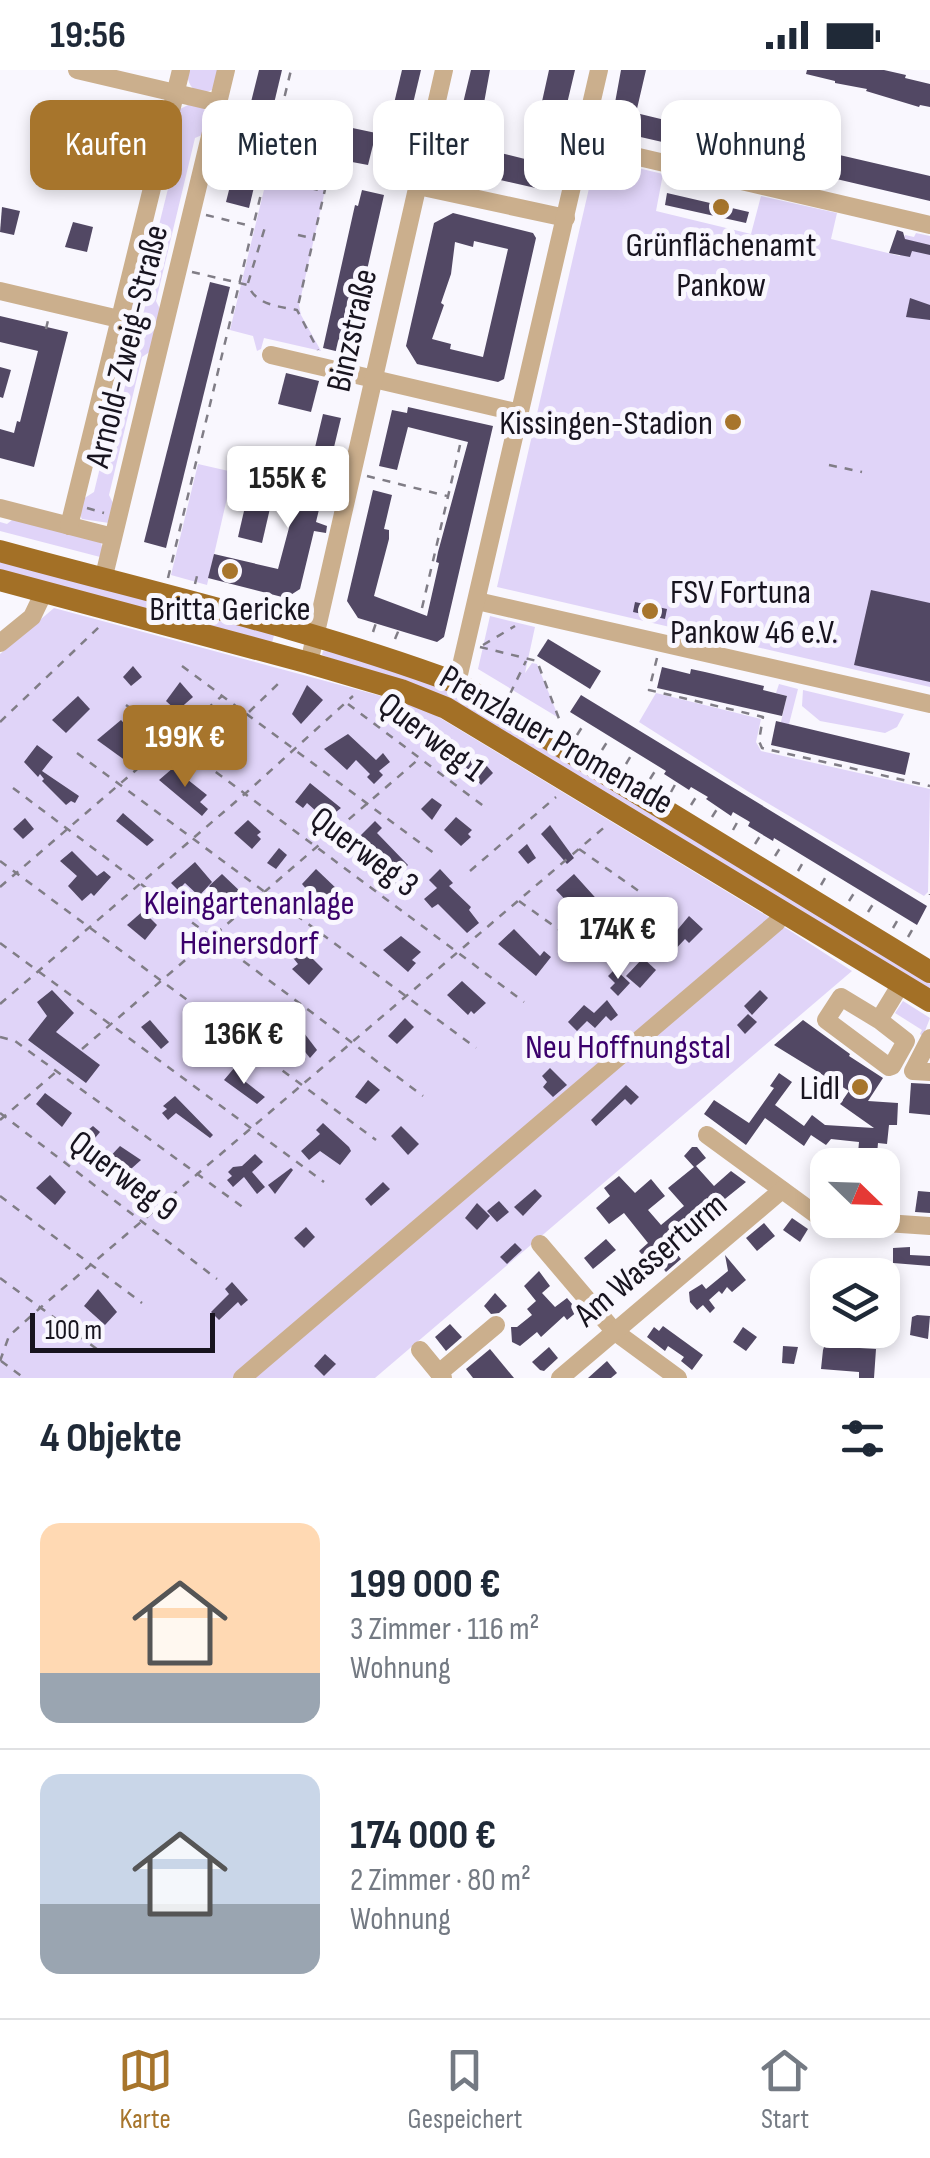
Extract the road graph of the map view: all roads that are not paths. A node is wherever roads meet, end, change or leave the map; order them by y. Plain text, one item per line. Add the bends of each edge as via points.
1 (77, 70) edge
2 (180, 70) edge
3 (226, 70) edge
4 (444, 70) edge
5 (600, 70) edge
6 (175, 94) junction
7 (204, 100) edge
8 (219, 100) edge
9 (437, 100) edge
10 (593, 100) edge
11 (641, 158) edge
12 (202, 169) edge
13 (417, 190) edge
14 (436, 190) edge
15 (572, 190) edge
16 (566, 218) junction
17 (930, 225) edge
18 (0, 291) edge
19 (119, 319) junction
20 (270, 355) dead end
21 (373, 378) junction
22 (520, 413) junction
23 (0, 508) edge
24 (69, 526) junction
25 (113, 538) junction
26 (0, 552) edge
27 (0, 580) edge
28 (104, 580) junction
29 (44, 592) junction
30 (478, 600) junction
31 (315, 636) junction
32 (0, 643) edge
33 (308, 663) junction
34 (457, 683) junction
35 (930, 704) edge
36 (783, 913) junction
37 (930, 972) edge
38 (901, 984) junction
39 (930, 1001) edge
40 (879, 1020) dead end
41 (930, 1038) edge
42 (926, 1066) edge
43 (707, 1136) dead end
44 (782, 1190) junction
45 (810, 1210) edge
46 (900, 1224) edge
47 (930, 1226) edge
48 (540, 1244) dead end
49 (496, 1325) dead end
50 (614, 1331) junction
51 (420, 1350) dead end
52 (441, 1376) edge
53 (242, 1378) edge
54 (560, 1378) edge
55 (678, 1378) edge

1 - 6 street
2 - 6 street, Arnold-Zweig-Straße
3 - 8 street, Arnold-Zweig-Straße
4 - 9 street, Binzstraße
5 - 10 street
6 - 7 street
6 - 19 street, Arnold-Zweig-Straße
11 - 17 street
12 - 25 street, Arnold-Zweig-Straße
13 - 21 street, Binzstraße
14 - 16 street
15 - 16 street
16 - 22 street
18 - 19 street
19 - 24 street, Arnold-Zweig-Straße
20 - 21 street
21 - 22 street
21 - 31 street, Binzstraße
22 - 30 street
23 - 24 street
24 - 25 street
25 - 28 street, Arnold-Zweig-Straße
26 - 28 main road, Prenzlauer Promenade
27 - 29 main road, Prenzlauer Promenade
28 - 31 main road, Prenzlauer Promenade
29 - 32 street via 32,616
29 - 33 main road, Prenzlauer Promenade
30 - 34 street
30 - 35 street
31 - 33 street, Binzstraße
31 - 34 main road, Prenzlauer Promenade
33 - 36 main road, Prenzlauer Promenade via 446,708 615,817
34 - 37 main road, Prenzlauer Promenade
36 - 38 main road, Prenzlauer Promenade
36 - 53 street
38 - 39 main road, Prenzlauer Promenade
38 - 40 street
41 - 42 street
43 - 44 street
44 - 45 street
44 - 50 street, Am Wasserturm
46 - 47 street
48 - 50 street
49 - 52 street
50 - 54 street, Am Wasserturm
50 - 55 street
51 - 52 street

